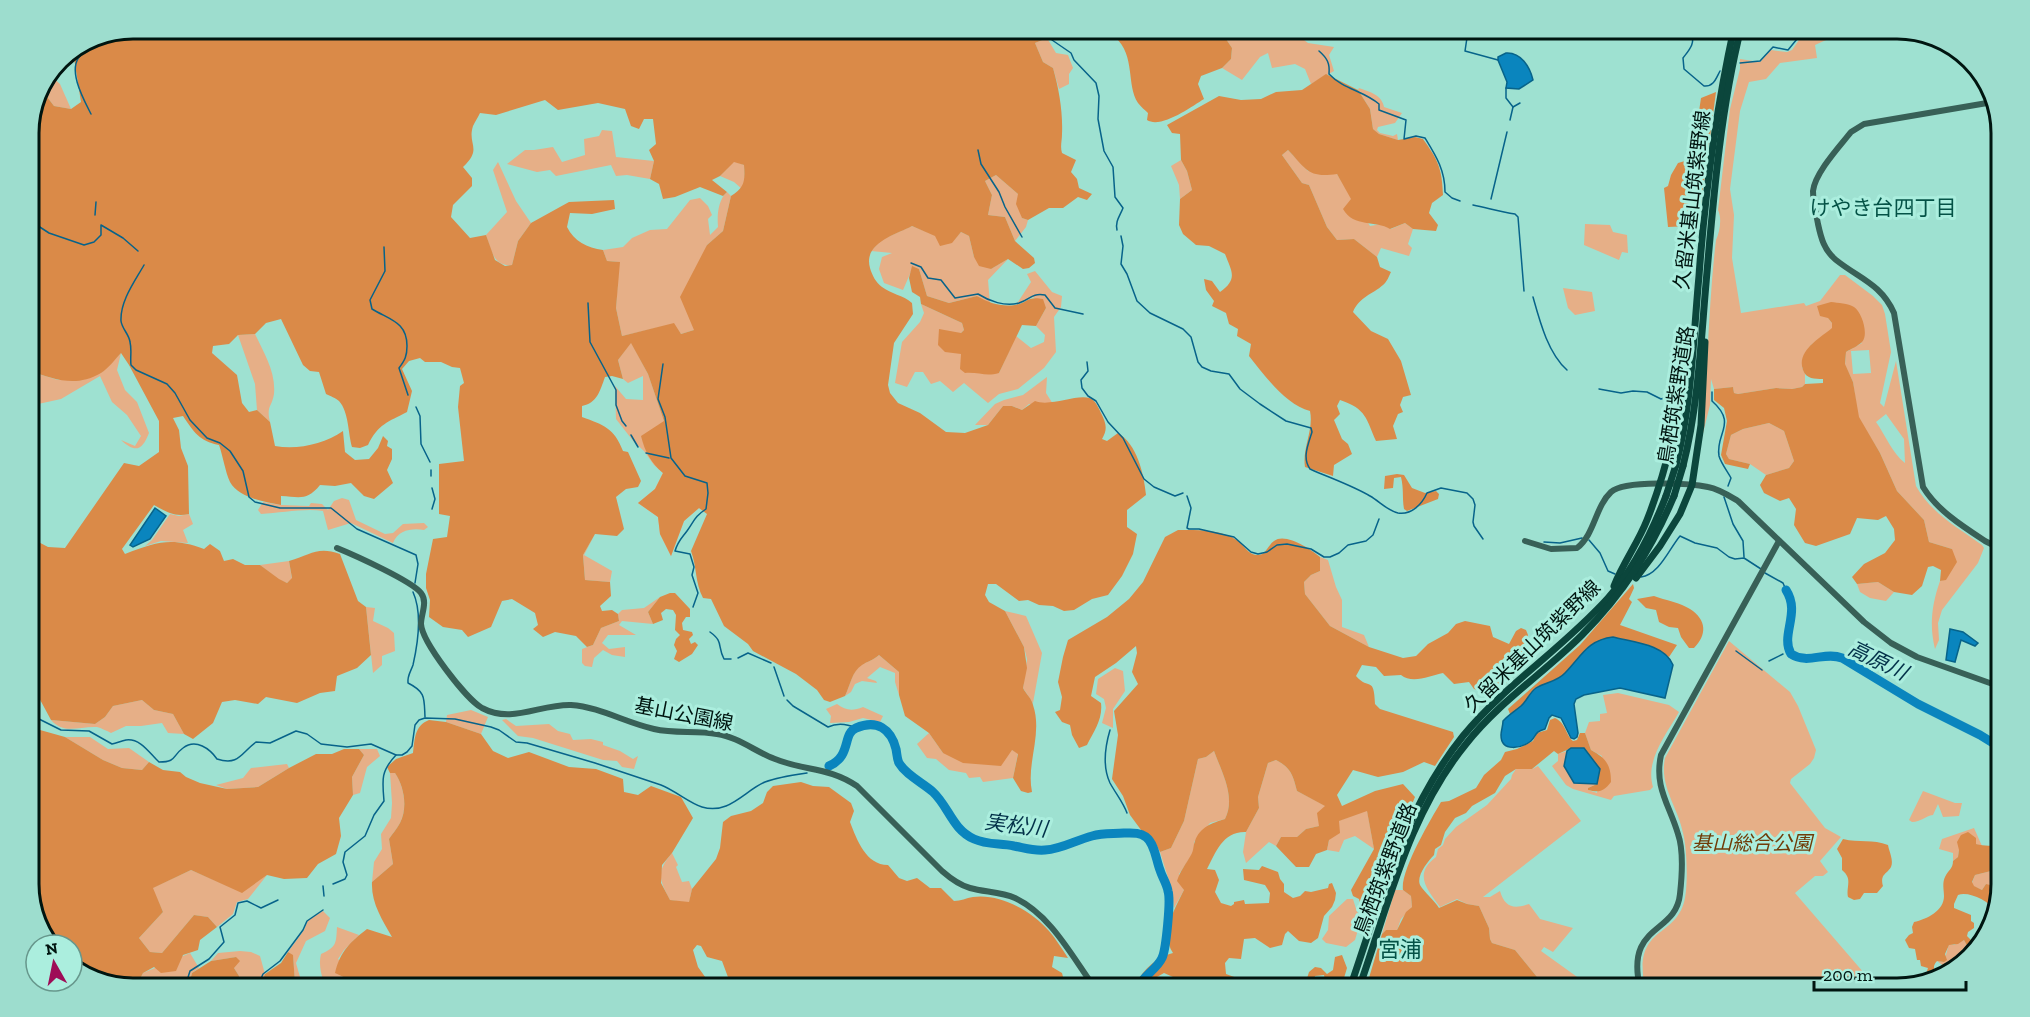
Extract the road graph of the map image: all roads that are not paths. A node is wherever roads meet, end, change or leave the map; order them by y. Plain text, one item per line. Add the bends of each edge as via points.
1 (1732, 39) edge
2 (1739, 39) edge
3 (1986, 103) edge
4 (1696, 308) junction
5 (1705, 310) junction
6 (1679, 466) junction
7 (1659, 484) junction
8 (1692, 485) junction
9 (1525, 541) dead end
10 (1779, 541) junction
11 (1991, 544) edge
12 (337, 548) dead end
13 (1611, 599) junction
14 (1991, 683) edge
15 (1364, 947) junction
16 (1088, 978) edge
17 (1350, 978) edge
18 (1353, 978) edge
19 (1364, 978) edge
20 (1638, 978) edge

1 - 4 main road, 久留米基山筑紫野線 via 1712,154
2 - 5 main road, 鳥栖筑紫野道路 via 1721,143
3 - 11 street via 1856,127 1818,177 1813,192 1827,251 1878,289 1893,313 1923,487 1935,504
4 - 6 main road, 久留米基山筑紫野線 via 1691,384
4 - 7 main road via 1676,422
5 - 6 main road, 鳥栖筑紫野道路 via 1693,421
5 - 8 main road via 1702,403
6 - 13 main road, 鳥栖筑紫野道路, bridge via 1644,557 1634,575
7 - 8 street
7 - 9 street via 1624,485 1611,492 1577,548 1546,548
7 - 13 main road via 1648,520
8 - 10 street via 1716,489 1738,501
8 - 13 main road via 1660,546 1636,578
10 - 14 street via 1891,643 1917,657
10 - 20 street via 1661,755 1659,783 1680,843 1680,897 1674,911 1647,936 1639,950
12 - 16 street, 基山公園線 via 420,591 424,602 421,625 429,644 464,691 484,709 507,715 554,706 587,708 656,730 717,733 783,762 840,776 857,786 953,880 970,888 1010,896 1029,906 1042,917
13 - 15 main road, 久留米基山筑紫野線 via 1483,713 1448,756 1414,811
13 - 19 main road, 鳥栖筑紫野道路 via 1572,644 1497,710 1451,764 1408,844
15 - 17 main road
15 - 18 main road, 久留米基山筑紫野線

